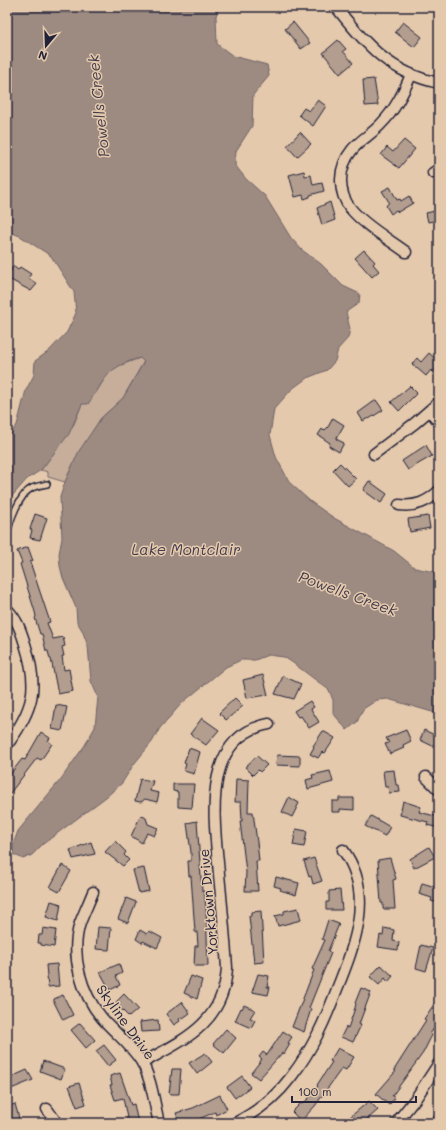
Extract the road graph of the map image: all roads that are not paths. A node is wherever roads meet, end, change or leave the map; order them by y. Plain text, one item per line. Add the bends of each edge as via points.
1 (336, 7) edge
2 (411, 75) junction
3 (439, 83) edge
4 (406, 252) dead end
5 (439, 402) edge
6 (430, 411) junction
7 (439, 422) edge
8 (374, 454) dead end
9 (47, 484) dead end
10 (439, 491) edge
11 (399, 505) dead end
12 (7, 536) edge
13 (7, 609) edge
14 (269, 724) dead end
15 (7, 745) edge
16 (426, 777) dead end
17 (439, 790) edge
18 (343, 850) dead end
19 (93, 892) dead end
20 (142, 1063) junction
21 (439, 1063) edge
22 (47, 1109) dead end
23 (57, 1123) edge
24 (159, 1123) edge
25 (235, 1123) edge
26 (396, 1123) edge

1 - 2 street via 374,51
2 - 3 street
2 - 4 street via 392,112 352,149 341,175 343,194 350,208
5 - 6 street
6 - 7 street
6 - 8 street
9 - 12 lane via 31,488 25,493 13,516
10 - 11 street via 423,503
13 - 15 street via 16,617 24,639 33,684 26,716
14 - 20 street, Yorktown Drive via 254,728 237,740 223,761 215,784 214,813 227,968 221,999 198,1030
16 - 17 street
18 - 25 street via 358,879 360,916 353,948 325,1020 306,1058 291,1078 264,1105
19 - 20 street, Skyline Drive via 77,937 77,964 87,995 98,1012 130,1046
20 - 24 street, Skyline Drive via 152,1090
21 - 26 street
22 - 23 street

